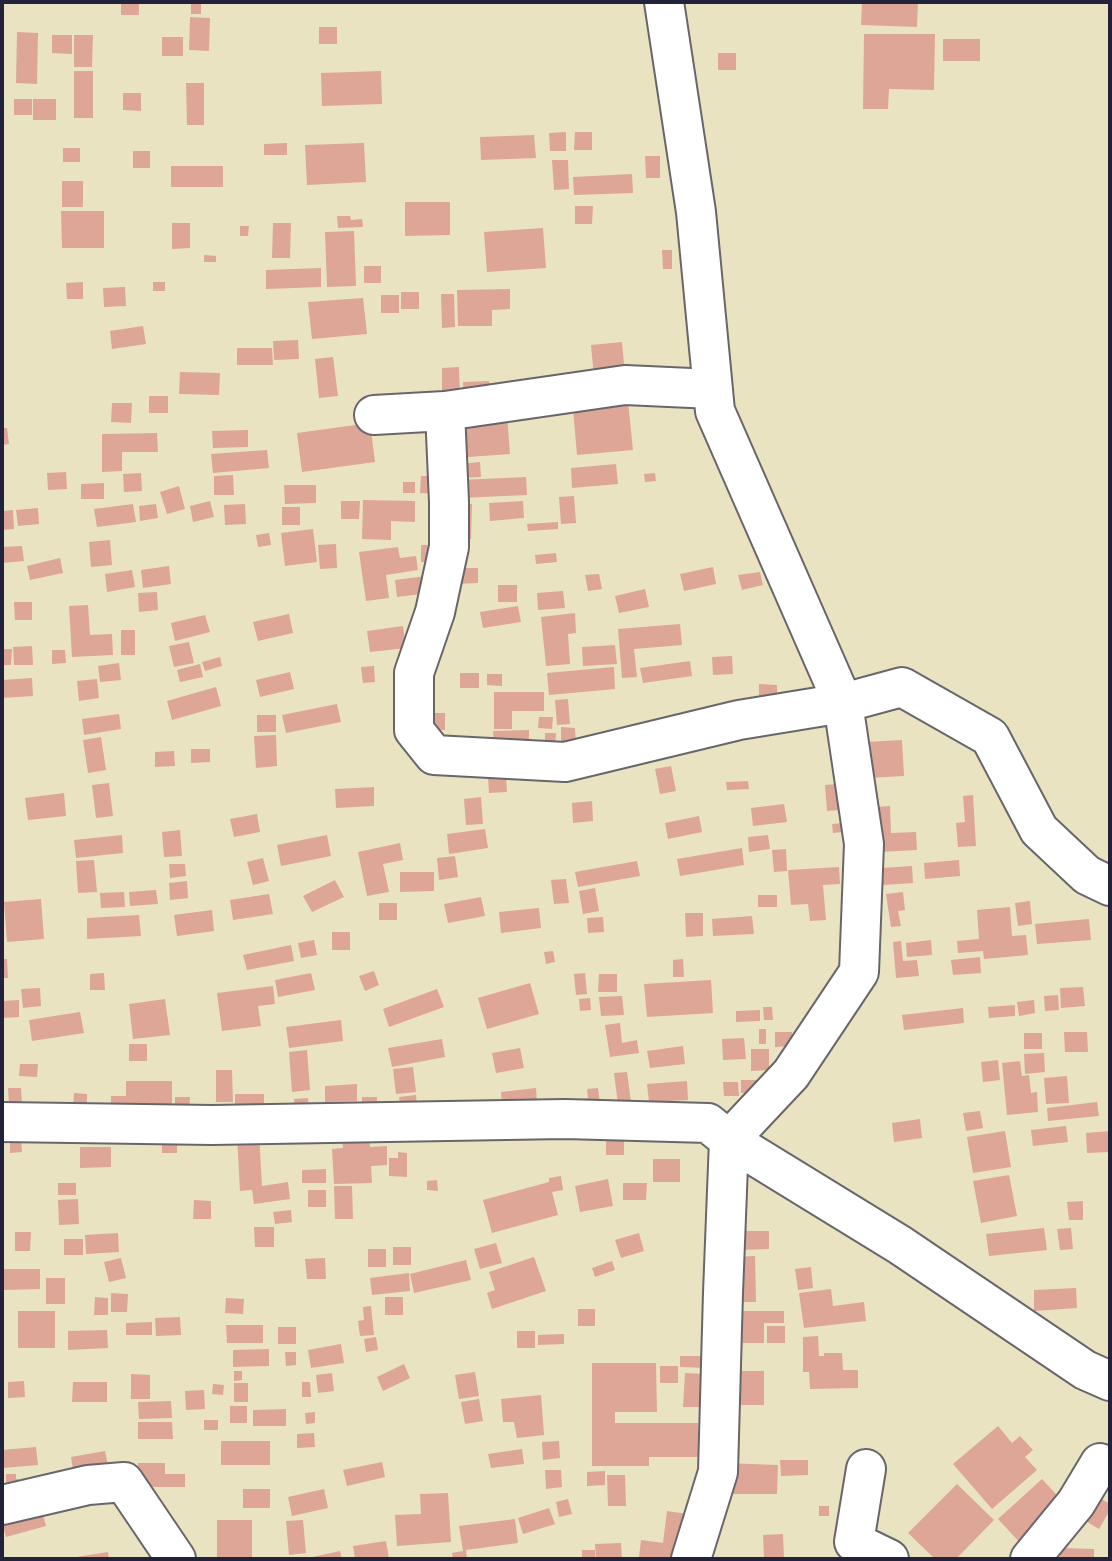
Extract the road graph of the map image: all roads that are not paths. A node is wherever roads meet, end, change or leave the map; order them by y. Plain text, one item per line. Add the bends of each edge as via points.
1 (664, 2) edge
2 (713, 389) junction
3 (444, 411) junction
4 (374, 415) dead end
5 (843, 703) junction
6 (1110, 886) edge
7 (2, 1122) edge
8 (729, 1140) junction
9 (1110, 1381) edge
10 (1100, 1463) dead end
11 (866, 1469) dead end
12 (2, 1505) edge
13 (847, 1551) edge
14 (176, 1559) edge
15 (691, 1559) edge
16 (889, 1559) edge
17 (1030, 1559) edge

1 - 2 street via 696,212
2 - 3 street via 625,385
2 - 5 street via 715,411
3 - 4 street
3 - 5 street via 449,547 435,612 414,673 414,730 434,755 565,762 739,720
5 - 6 street via 902,687 990,737 1039,830 1087,875
5 - 8 street via 864,844 859,972 791,1074
7 - 8 street via 212,1125 578,1119 708,1123
8 - 9 street via 900,1245 1085,1370
8 - 15 street via 719,1472
10 - 17 street via 1076,1503
11 - 13 street
12 - 14 street via 88,1485 124,1482
13 - 16 street

